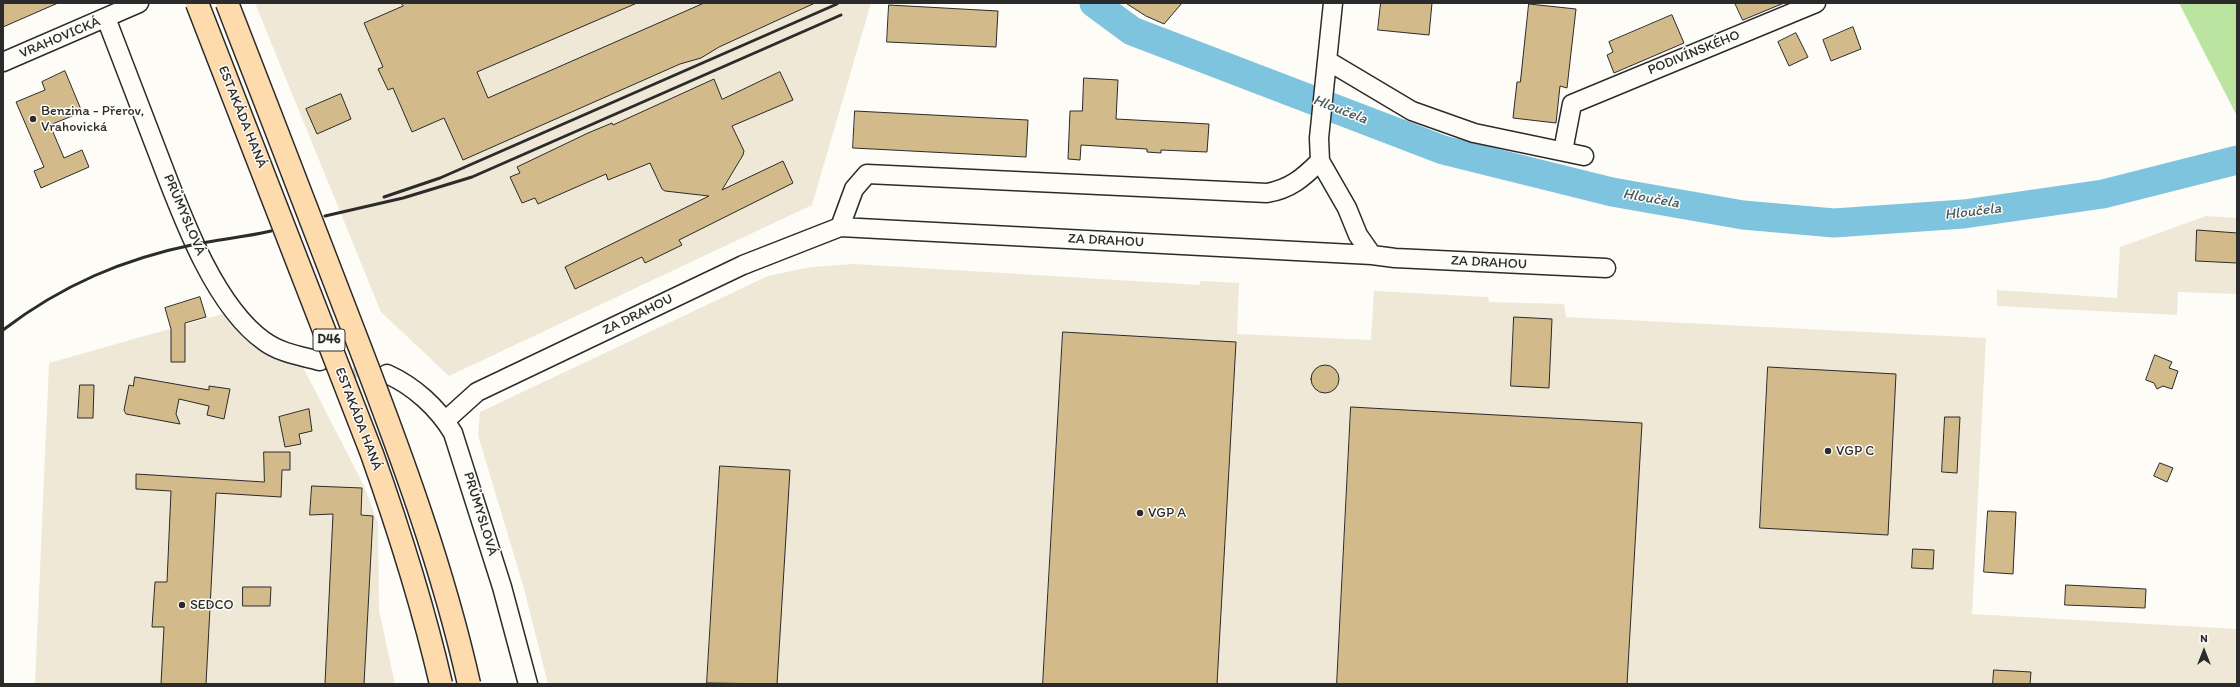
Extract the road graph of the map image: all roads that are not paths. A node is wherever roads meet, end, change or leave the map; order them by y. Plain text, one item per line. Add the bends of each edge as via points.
1 (138, 3) edge
2 (197, 3) edge
3 (227, 3) edge
4 (1333, 3) edge
5 (1816, 3) edge
6 (106, 18) junction
7 (1328, 61) junction
8 (3, 62) edge
9 (1563, 151) junction
10 (1584, 156) dead end
11 (1320, 161) junction
12 (840, 227) junction
13 (1372, 255) junction
14 (1606, 268) dead end
15 (320, 361) tunnel mouth
16 (387, 374) tunnel mouth
17 (446, 420) junction
18 (441, 684) edge
19 (469, 684) edge
20 (528, 684) edge

1 - 6 street, VRAHOVICKÁ
2 - 18 highway, ESTAKÁDA HANÁ / D46, bridge via 375,462 417,591
3 - 19 highway, ESTAKÁDA HANÁ / D46, bridge via 417,500 442,581
4 - 7 street
5 - 9 street, PODIVÍNSKÉHO via 1572,104
6 - 8 street, VRAHOVICKÁ
6 - 15 street, PRŮMYSLOVÁ via 173,193 218,288 237,314 264,341 285,351
7 - 9 street via 1412,111 1474,133
7 - 11 street via 1319,138
9 - 10 street
11 - 12 street via 1284,190 1267,193 867,174 854,189
11 - 13 street via 1347,208 1358,235
12 - 13 street, ZA DRAHOU
12 - 17 street, ZA DRAHOU via 743,264 477,392
13 - 14 street, ZA DRAHOU
16 - 17 street, PRŮMYSLOVÁ via 414,390
17 - 20 street, PRŮMYSLOVÁ via 459,446 502,587

